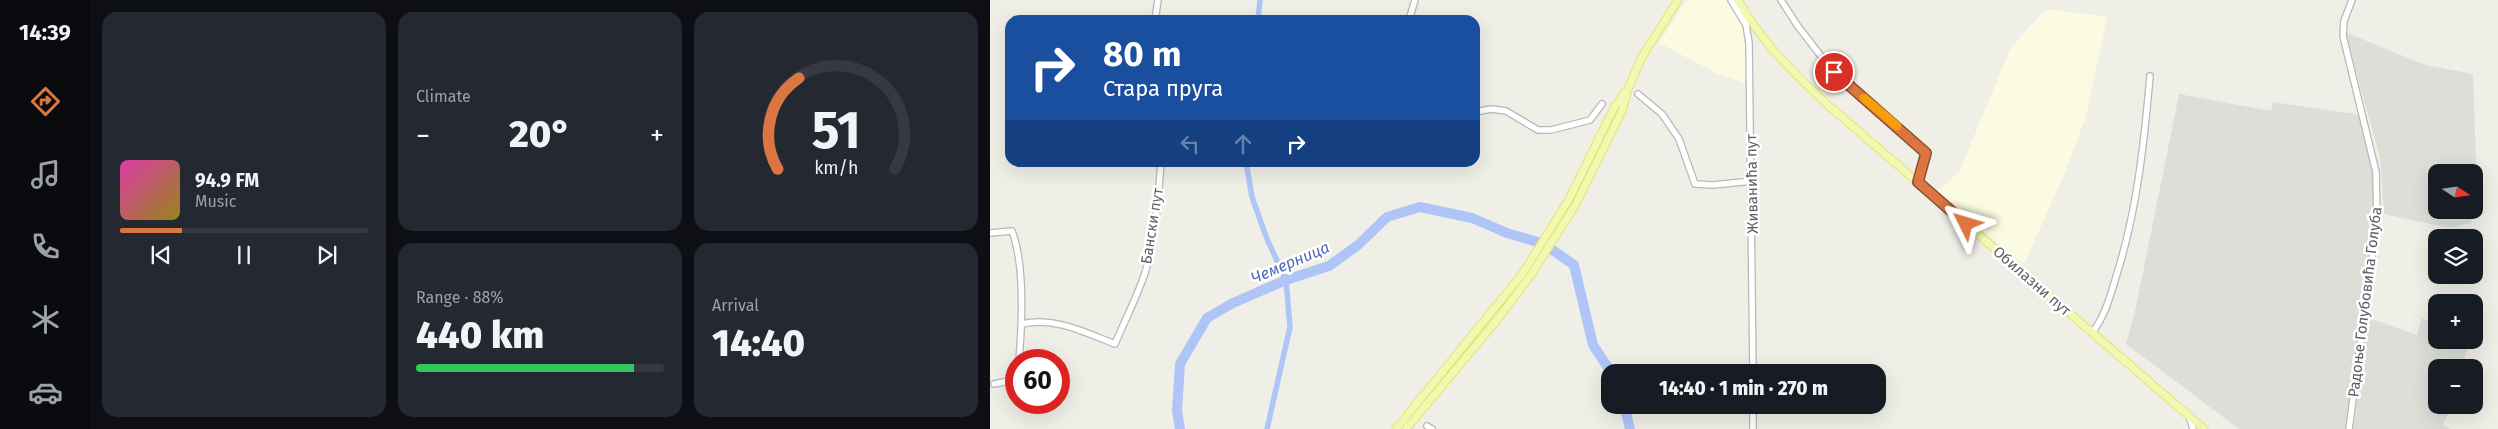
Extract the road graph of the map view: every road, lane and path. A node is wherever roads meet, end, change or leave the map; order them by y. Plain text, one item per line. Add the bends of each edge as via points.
1 (1158, 0) edge
2 (1415, 0) edge
3 (1678, 0) edge
4 (1731, 0) edge
5 (1738, 0) edge
6 (1743, 0) edge
7 (1781, 0) edge
8 (2352, 0) edge
9 (1156, 15) edge
10 (1410, 15) edge
11 (1751, 26) junction
12 (2150, 76) dead end
13 (1638, 94) dead end
14 (1602, 104) dead end
15 (1480, 111) edge
16 (1161, 167) edge
17 (1752, 181) junction
18 (1918, 182) junction
19 (1572, 202) junction
20 (990, 232) edge
21 (1022, 324) junction
22 (2092, 333) junction
23 (1020, 349) edge
24 (1753, 364) edge
25 (1005, 382) edge
26 (994, 384) dead end
27 (1753, 414) edge
28 (2189, 416) junction
29 (1396, 429) edge
30 (1406, 429) edge
31 (1753, 429) edge
32 (2193, 429) edge
33 (2204, 429) edge
34 (2349, 429) edge

1 - 9 street
2 - 10 street
3 - 19 main road via 1647,47 1622,111
4 - 11 street, Живанића пут
5 - 11 main road
6 - 11 main road
7 - 18 street via 1796,25 1834,72 1926,153
8 - 34 street, Радоње Голубовића Голуба via 2344,21 2343,36 2376,172 2378,220
11 - 17 street, Живанића пут
11 - 18 main road, Обилазни пут via 1802,80
12 - 22 street via 2142,169 2123,255 2102,318
13 - 17 street via 1662,114 1679,139 1695,184
14 - 15 street via 1590,120 1551,130 1538,130 1506,111
16 - 21 street, Бански пут via 1152,246 1115,344 1046,321
17 - 24 street, Живанића пут
18 - 22 main road, Обилазни пут
19 - 29 main road via 1523,273
19 - 30 main road via 1531,275 1498,320
20 - 21 street via 1012,231
21 - 23 street
22 - 28 main road, Обилазни пут
25 - 26 street
27 - 31 street
28 - 32 street
28 - 33 main road, Обилазни пут

